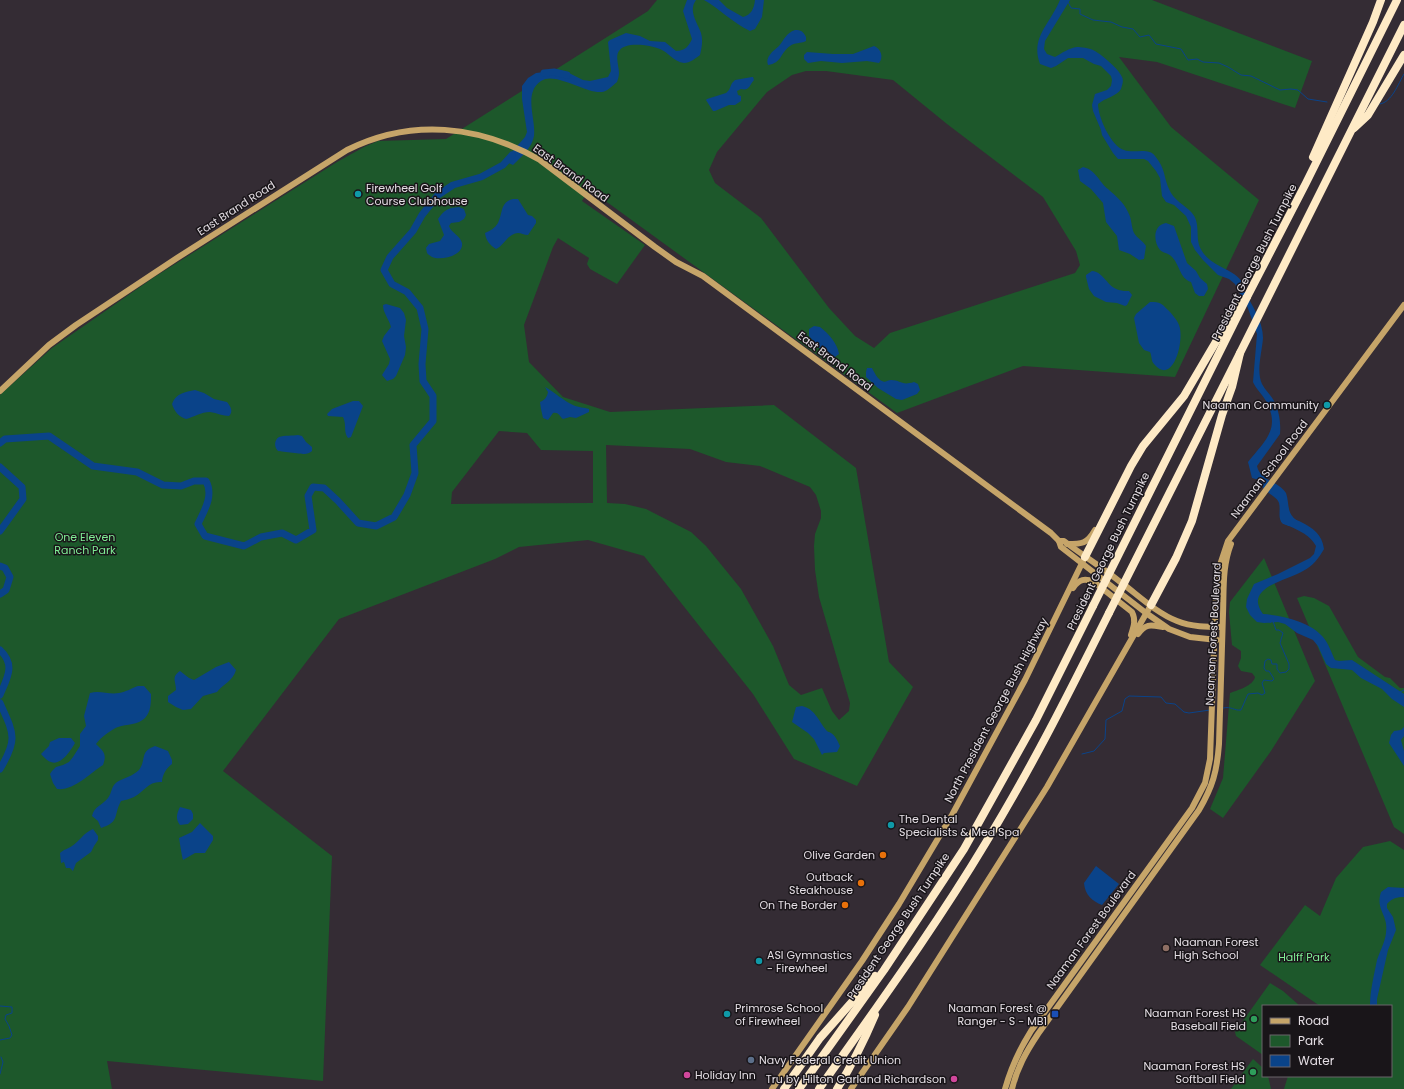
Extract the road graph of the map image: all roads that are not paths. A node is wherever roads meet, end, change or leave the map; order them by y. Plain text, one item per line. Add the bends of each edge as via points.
1 (1381, 0) edge
2 (1384, 0) edge
3 (1397, 0) edge
4 (1373, 22) junction
5 (1404, 25) edge
6 (1404, 55) edge
7 (1351, 131) junction
8 (1306, 183) junction
9 (1247, 297) junction
10 (1404, 305) edge
11 (1240, 353) junction
12 (0, 391) edge
13 (1102, 523) junction
14 (1236, 530) junction
15 (1059, 540) junction
16 (1067, 544) junction
17 (1084, 560) junction
18 (1066, 599) junction
19 (1151, 605) junction
20 (1146, 613) junction
21 (1214, 627) junction
22 (1222, 627) junction
23 (1168, 629) junction
24 (1214, 640) junction
25 (1222, 640) junction
26 (1121, 660) junction
27 (1217, 691) junction
28 (1210, 759) junction
29 (1218, 760) junction
30 (884, 970) junction
31 (881, 1002) junction
32 (1043, 1021) junction
33 (772, 1089) edge
34 (784, 1089) edge
35 (799, 1089) edge
36 (819, 1089) edge
37 (837, 1089) edge
38 (851, 1089) edge
39 (1005, 1089) edge
40 (1012, 1089) edge

1 - 4 highway
2 - 4 highway
3 - 8 highway, President George Bush Turnpike
4 - 8 highway via 1312,159
5 - 7 highway
6 - 7 highway via 1368,115
7 - 11 highway
8 - 9 highway, President George Bush Turnpike
9 - 13 highway via 1234,310 1184,396 1143,446
9 - 30 highway, President George Bush Turnpike, bridge via 1036,720 964,849
10 - 14 main road, Naaman School Road
11 - 19 highway, bridge via 1192,521
11 - 31 highway, bridge via 1042,744 1001,818 941,915
12 - 15 main road, East Brand Road via 49,345 76,325 347,150 362,142 394,133 452,130 480,135 515,147 540,160 671,259 703,276
13 - 16 main road via 1085,542
13 - 17 highway
14 - 21 main road, Naaman Forest Boulevard via 1228,541 1220,565
14 - 22 main road, Naaman Forest Boulevard via 1224,570
15 - 16 main road, East Brand Road
15 - 17 main road, East Brand Road via 1061,547
16 - 17 main road, East Brand Road
17 - 18 main road, North President George Bush Highway
17 - 19 main road, East Brand Road via 1117,579
17 - 20 main road, East Brand Road
18 - 26 main road via 1078,582 1088,579 1132,612 1134,624
18 - 33 main road, North President George Bush Highway via 952,816 862,961
19 - 20 main road
19 - 21 main road, East Brand Road via 1185,624
20 - 23 main road, East Brand Road
20 - 26 main road
21 - 22 main road, East Brand Road
21 - 24 main road, Naaman Forest Boulevard
22 - 25 main road, Naaman Forest Boulevard
23 - 24 main road, East Brand Road via 1190,637
23 - 26 main road via 1151,625 1142,628
24 - 25 main road, East Brand Road
24 - 27 main road, Naaman Forest Boulevard
25 - 27 main road, Naaman Forest Boulevard
26 - 38 main road via 988,882 908,1007
27 - 28 main road, Naaman Forest Boulevard
27 - 29 main road, Naaman Forest Boulevard
28 - 29 main road
28 - 32 main road, Naaman Forest Boulevard via 1205,784 1192,808
29 - 32 main road, Naaman Forest Boulevard via 1212,785 1199,810
30 - 34 highway via 872,977 834,1020
30 - 35 highway, President George Bush Turnpike
31 - 36 highway
31 - 37 highway via 852,1066
32 - 39 main road, Naaman Forest Boulevard via 1017,1054
32 - 40 main road, Naaman Forest Boulevard via 1023,1058

